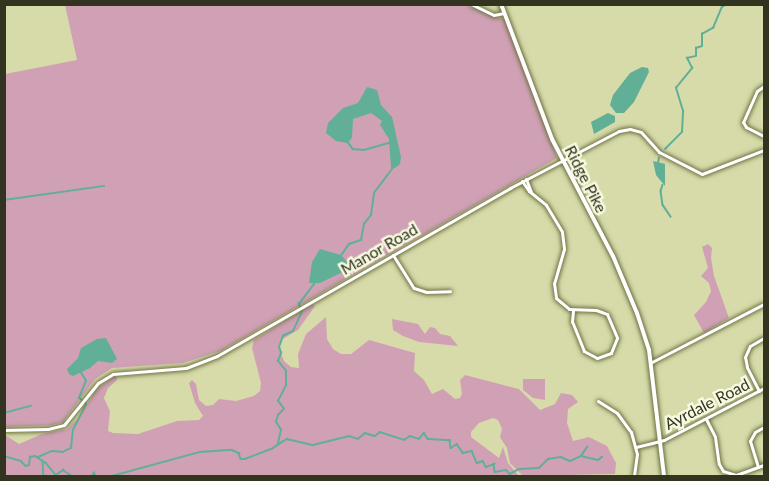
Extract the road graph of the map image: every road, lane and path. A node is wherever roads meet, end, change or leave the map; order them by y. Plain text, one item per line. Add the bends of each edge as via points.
1 (471, 4) edge
2 (501, 4) edge
3 (504, 14) junction
4 (765, 86) edge
5 (765, 136) edge
6 (765, 150) edge
7 (562, 159) junction
8 (524, 180) junction
9 (393, 255) junction
10 (450, 291) dead end
11 (765, 304) edge
12 (573, 310) junction
13 (765, 338) edge
14 (650, 363) junction
15 (765, 388) edge
16 (759, 391) junction
17 (598, 401) dead end
18 (706, 419) junction
19 (765, 427) edge
20 (4, 430) edge
21 (660, 442) junction
22 (636, 447) junction
23 (765, 465) edge
24 (758, 467) junction
25 (634, 477) edge
26 (664, 477) edge

1 - 3 street via 494,15
2 - 3 main road, Ridge Pike
3 - 7 main road, Ridge Pike
4 - 5 street via 756,93 743,122
6 - 7 street, Manor Road via 702,174 659,152 644,134 630,129
7 - 8 street, Manor Road
7 - 14 main road, Ridge Pike via 618,267 643,328
8 - 9 street, Manor Road
8 - 12 street via 532,194 546,205 562,232 564,249 554,292 559,303
9 - 10 street via 414,288 424,292
9 - 20 street, Manor Road via 211,359 186,368 113,374 98,383 64,425
11 - 14 street
12 - 12 street via 599,310 609,316 617,338 611,353 597,358 584,351 572,322
13 - 16 street via 750,346 745,357
14 - 21 main road, Ridge Pike
15 - 16 street, Ayrdale Road
16 - 18 street, Ayrdale Road
17 - 22 street via 624,421
18 - 21 street, Ayrdale Road
18 - 24 street via 723,471 733,475
19 - 24 street via 750,441
21 - 22 street, Ayrdale Road
21 - 26 main road, Ridge Pike
22 - 25 street
23 - 24 street

